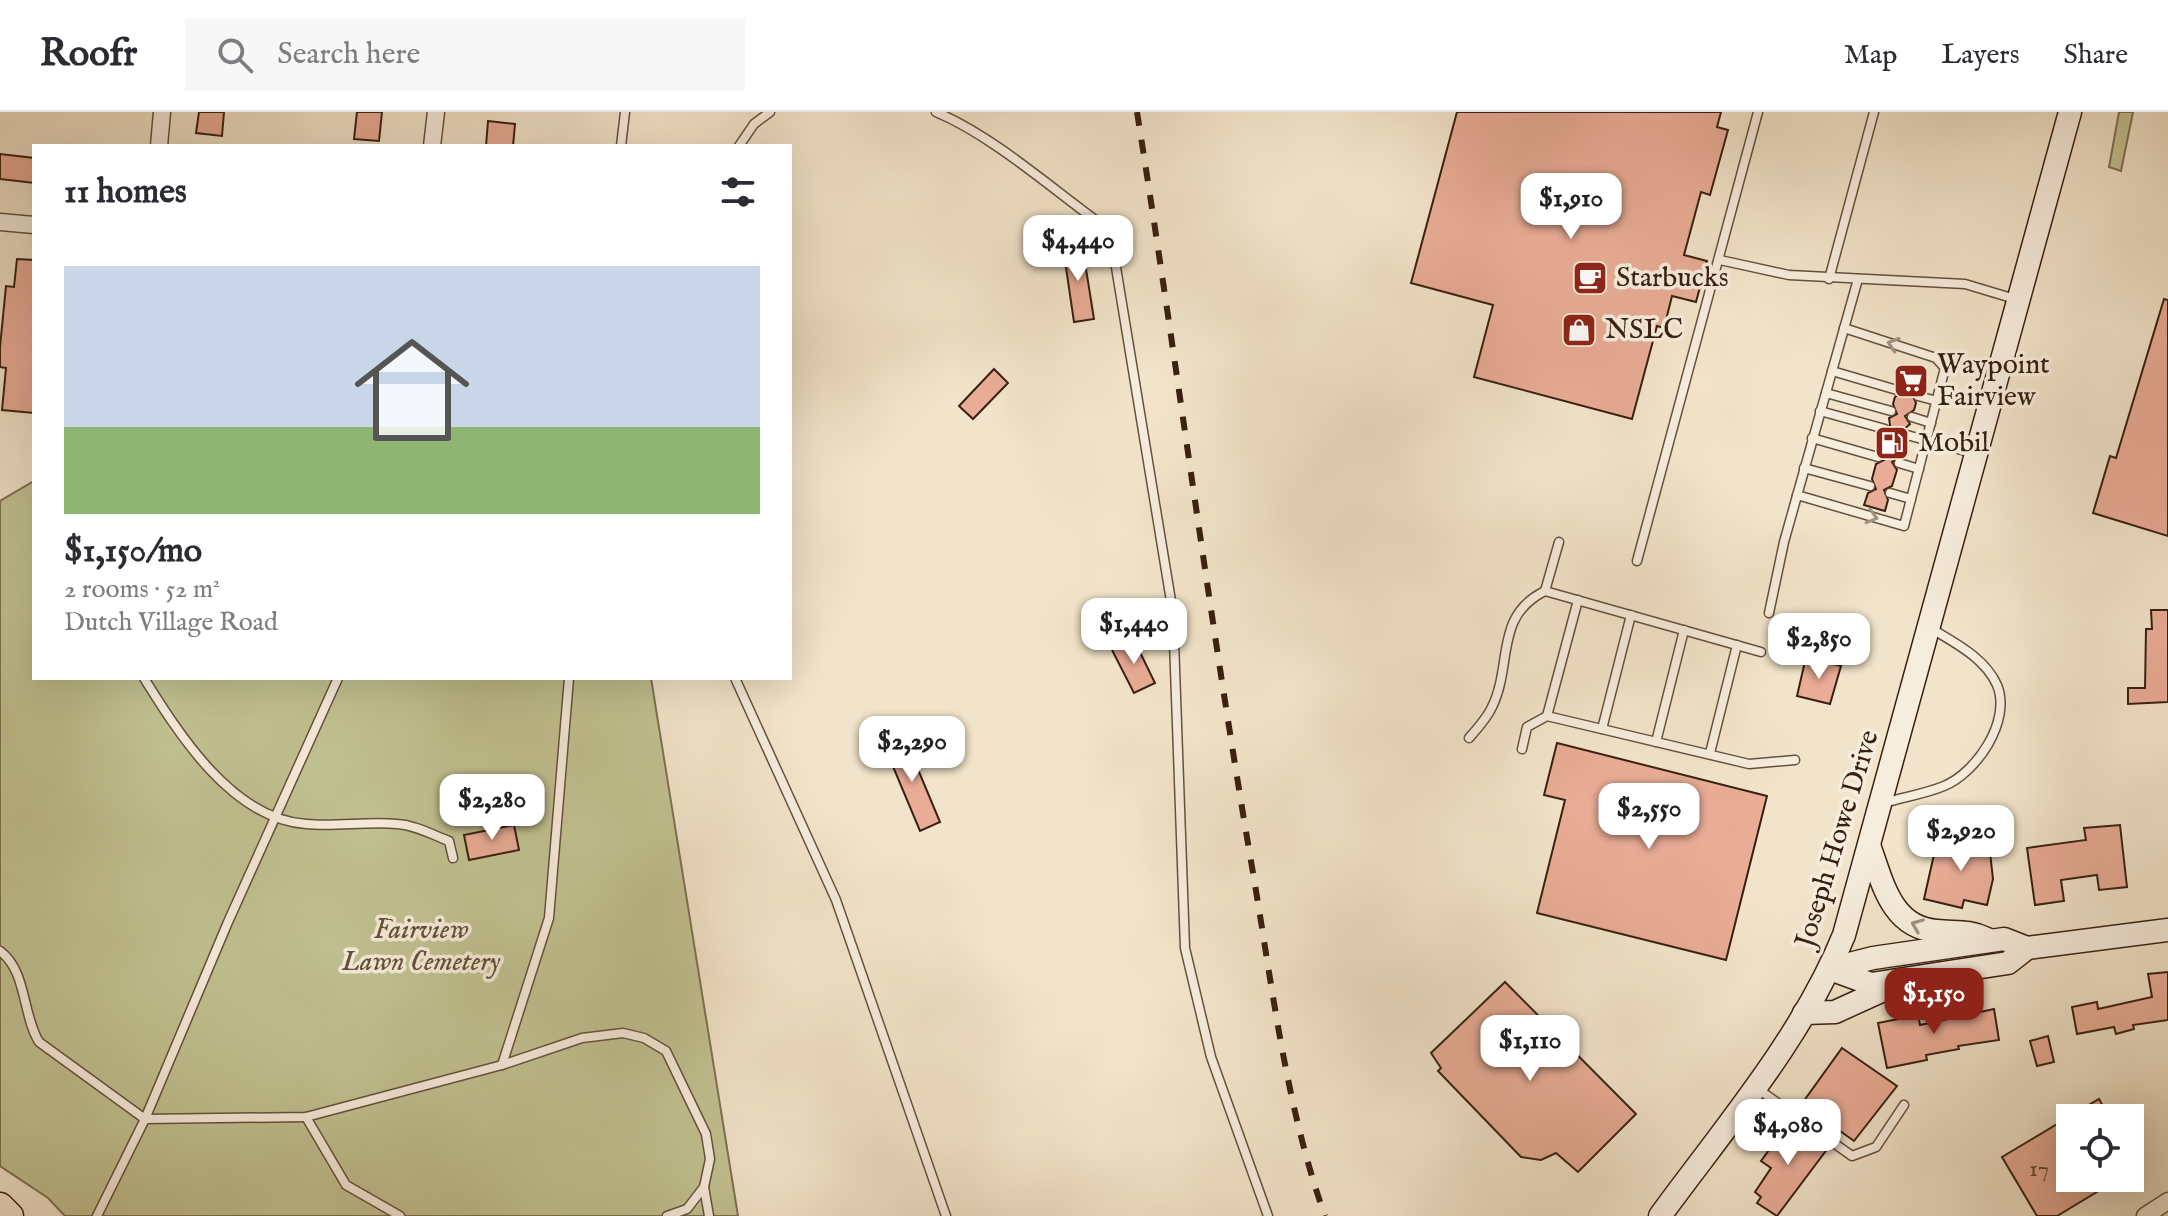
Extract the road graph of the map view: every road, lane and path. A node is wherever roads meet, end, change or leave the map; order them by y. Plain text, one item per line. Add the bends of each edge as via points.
1 (162, 112) edge
2 (436, 112) edge
3 (625, 112) edge
4 (770, 112) edge
5 (936, 112) edge
6 (1758, 112) edge
7 (1874, 112) edge
8 (2070, 112) edge
9 (159, 144) edge
10 (432, 144) edge
11 (621, 144) edge
12 (740, 144) edge
13 (0, 222) edge
14 (32, 225) edge
15 (1720, 260) junction
16 (1829, 279) junction
17 (1858, 279) junction
18 (2020, 301) junction
19 (1844, 328) junction
20 (1832, 371) junction
21 (1897, 390) dead end
22 (1826, 393) junction
23 (1918, 396) dead end
24 (1937, 401) junction
25 (1820, 411) junction
26 (1891, 411) dead end
27 (1912, 417) dead end
28 (1931, 423) junction
29 (1885, 429) dead end
30 (1907, 435) dead end
31 (1812, 438) junction
32 (1927, 441) junction
33 (1976, 454) junction
34 (1878, 457) dead end
35 (1899, 463) dead end
36 (1804, 468) junction
37 (1919, 469) junction
38 (1870, 486) dead end
39 (1890, 493) dead end
40 (1797, 495) junction
41 (1911, 499) junction
42 (1559, 542) dead end
43 (1637, 561) dead end
44 (1545, 591) junction
45 (1578, 600) junction
46 (1769, 613) dead end
47 (1631, 615) junction
48 (1930, 628) junction
49 (1684, 630) junction
50 (1737, 645) junction
51 (1761, 652) dead end
52 (145, 680) edge
53 (337, 680) edge
54 (569, 680) edge
55 (736, 680) edge
56 (1547, 716) junction
57 (1602, 729) junction
58 (1469, 738) dead end
59 (1656, 742) junction
60 (1522, 749) dead end
61 (1710, 753) junction
62 (1795, 760) dead end
63 (1883, 803) junction
64 (275, 818) junction
65 (1870, 848) junction
66 (453, 858) dead end
67 (2168, 930) edge
68 (1991, 941) junction
69 (2027, 948) junction
70 (0, 951) edge
71 (1830, 969) junction
72 (1912, 978) junction
73 (1804, 1013) junction
74 (502, 1065) junction
75 (1754, 1086) junction
76 (1904, 1105) dead end
77 (306, 1117) junction
78 (145, 1119) junction
79 (704, 1187) junction
80 (2168, 1201) edge
81 (0, 1206) edge
82 (10, 1216) edge
83 (97, 1216) edge
84 (400, 1216) edge
85 (667, 1216) edge
86 (709, 1216) edge
87 (946, 1216) edge
88 (1268, 1216) edge
89 (1660, 1216) edge
90 (2145, 1216) edge

1 - 9 street
2 - 10 street
3 - 11 lane
4 - 12 lane
5 - 88 lane via 957,120 1101,224 1111,237 1173,613 1185,948 1211,1057
6 - 15 lane
7 - 16 lane
8 - 18 main road, Joseph Howe Drive
13 - 14 street
15 - 16 lane
15 - 43 lane
16 - 17 lane
17 - 18 lane via 1965,284
17 - 19 lane
18 - 33 main road, Joseph Howe Drive
19 - 20 lane
24 -> 19 lane via 1945,368 1936,358
20 - 21 lane
20 - 22 lane
22 - 25 lane
22 - 26 lane
23 - 24 lane
24 - 28 lane
25 - 29 lane
25 - 31 lane
27 - 28 lane
28 - 32 lane
30 - 32 lane
31 - 34 lane
31 - 36 lane
32 - 33 lane
32 - 37 lane
33 - 48 main road, Joseph Howe Drive
35 - 37 lane
36 - 38 lane
36 - 40 lane
37 - 41 lane
39 - 41 lane
40 -> 41 lane via 1904,526
40 - 46 lane
42 - 44 lane
44 - 45 lane
44 - 58 lane via 1526,600 1512,621 1494,705
45 - 47 lane
45 - 56 lane
47 - 49 lane
47 - 57 lane
48 - 63 main road, Joseph Howe Drive
48 - 63 lane via 1976,657 1998,686 1998,725 1977,764 1945,786
49 - 50 lane
49 - 59 lane
50 - 51 lane
50 - 61 lane
52 - 64 lane via 204,765
53 - 64 lane
54 - 74 lane via 549,918
55 - 87 lane via 836,900
56 - 57 lane
56 - 60 lane via 1527,727
57 - 59 lane
59 - 61 lane
61 - 62 lane via 1749,764
63 - 65 main road, Joseph Howe Drive
64 - 66 lane via 336,826 399,824 449,841
64 - 78 lane
68 -> 65 main road via 1967,930 1937,931 1903,919 1887,896
65 - 71 main road, Joseph Howe Drive
67 - 69 main road
68 - 69 main road via 2004,939
68 - 71 main road
69 - 72 main road via 2008,963
70 - 78 lane via 14,964 39,1042
71 - 72 main road via 1871,984
71 - 73 main road, Joseph Howe Drive
72 - 73 main road via 1835,1012
73 - 75 main road, Joseph Howe Drive
74 - 77 lane
74 - 79 lane via 582,1038 623,1033 666,1051 706,1134 710,1159
75 - 76 lane via 1852,1156 1876,1147
75 - 89 main road, Joseph Howe Drive
77 - 78 lane
77 - 84 lane via 346,1185
78 - 83 lane
79 - 85 lane via 687,1209
79 - 86 lane
80 - 90 street
81 - 82 main road

